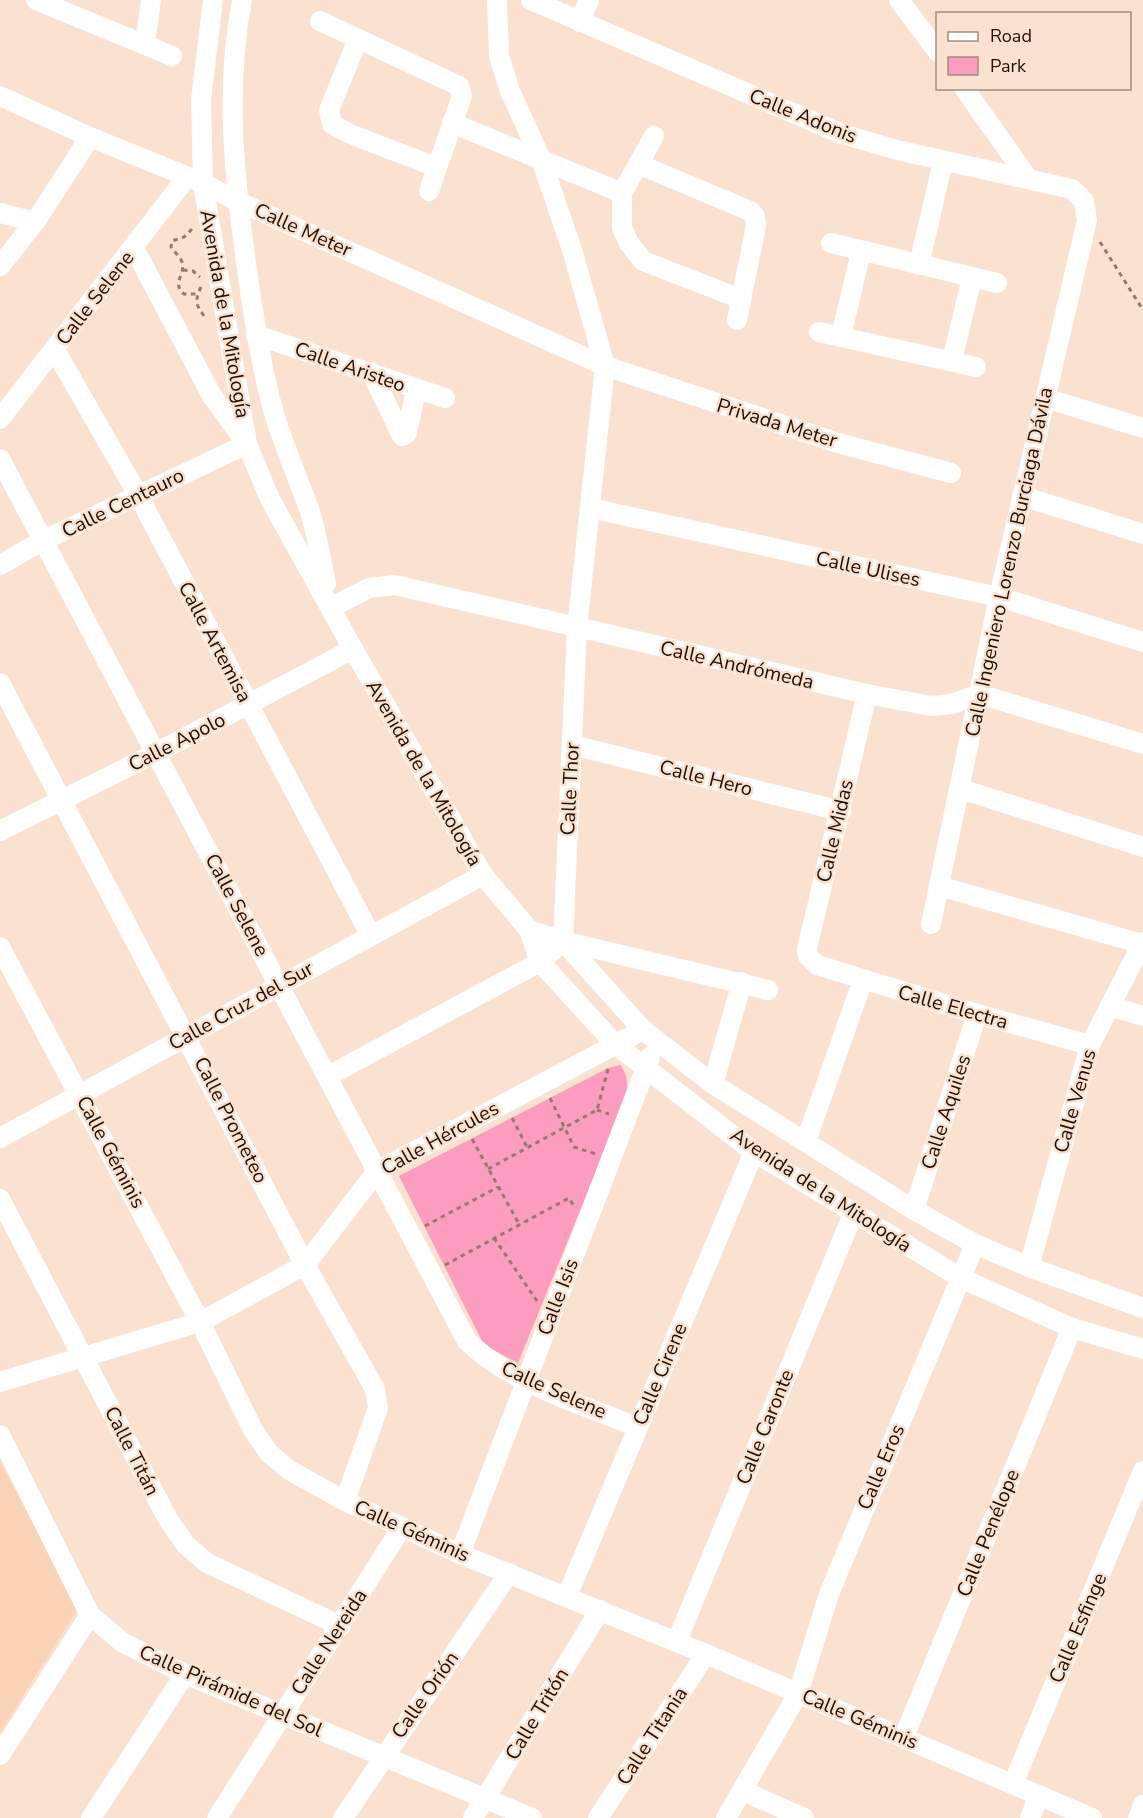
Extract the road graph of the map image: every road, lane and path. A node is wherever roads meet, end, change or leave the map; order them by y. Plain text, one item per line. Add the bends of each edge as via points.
1 (36, 0) edge
2 (151, 0) edge
3 (213, 0) edge
4 (242, 0) edge
5 (497, 0) edge
6 (531, 0) edge
7 (589, 0) edge
8 (899, 0) edge
9 (320, 21) dead end
10 (580, 22) junction
11 (358, 39) junction
12 (144, 45) junction
13 (936, 49) edge
14 (172, 56) dead end
15 (965, 90) edge
16 (0, 96) edge
17 (452, 123) junction
18 (654, 136) dead end
19 (90, 137) junction
20 (541, 159) junction
21 (943, 160) junction
22 (638, 164) junction
23 (436, 167) junction
24 (1027, 177) junction
25 (195, 180) junction
26 (429, 191) dead end
27 (622, 192) junction
28 (237, 201) junction
29 (1085, 211) junction
30 (0, 213) edge
31 (208, 213) junction
32 (35, 222) junction
33 (831, 243) dead end
34 (134, 248) junction
35 (861, 252) junction
36 (920, 265) junction
37 (0, 266) edge
38 (183, 270) junction
39 (972, 278) junction
40 (997, 283) dead end
41 (197, 294) junction
42 (741, 299) junction
43 (1143, 310) edge
44 (737, 320) dead end
45 (209, 326) dead end
46 (819, 332) dead end
47 (256, 335) junction
48 (841, 336) junction
49 (55, 350) junction
50 (952, 360) junction
51 (605, 366) junction
52 (976, 368) dead end
53 (371, 372) junction
54 (416, 390) junction
55 (445, 398) dead end
56 (1045, 398) junction
57 (0, 419) edge
58 (1143, 428) edge
59 (247, 444) junction
60 (0, 459) edge
61 (951, 473) dead end
62 (5, 482) edge
63 (138, 495) junction
64 (1022, 496) junction
65 (590, 508) junction
66 (1143, 534) edge
67 (42, 541) junction
68 (0, 565) edge
69 (999, 597) junction
70 (332, 607) junction
71 (577, 628) junction
72 (1143, 642) edge
73 (353, 649) junction
74 (0, 683) edge
75 (867, 694) junction
76 (979, 694) junction
77 (248, 706) junction
78 (1143, 744) edge
79 (572, 745) junction
80 (156, 753) junction
81 (961, 789) junction
82 (63, 800) junction
83 (841, 812) junction
84 (0, 831) edge
85 (1143, 847) edge
86 (483, 874) junction
87 (939, 886) junction
88 (931, 924) dead end
89 (529, 930) junction
90 (371, 936) junction
91 (563, 941) junction
92 (1143, 943) edge
93 (0, 947) edge
94 (540, 962) junction
95 (817, 965) joint
96 (863, 980) junction
97 (742, 982) junction
98 (279, 984) junction
99 (768, 990) dead end
100 (1110, 1006) junction
101 (977, 1014) junction
102 (1143, 1016) edge
103 (650, 1035) junction
104 (187, 1036) junction
105 (615, 1044) junction
106 (1090, 1045) junction
107 (646, 1068) junction
108 (328, 1076) junction
109 (543, 1083) junction
110 (713, 1084) junction
111 (81, 1095) junction
112 (504, 1103) junction
113 (464, 1125) junction
114 (565, 1127) junction
115 (0, 1138) edge
116 (806, 1141) junction
117 (527, 1148) junction
118 (754, 1152) junction
119 (611, 1158) junction
120 (488, 1169) junction
121 (377, 1171) junction
122 (498, 1187) junction
123 (0, 1199) edge
124 (914, 1210) junction
125 (853, 1214) junction
126 (519, 1224) junction
127 (585, 1226) junction
128 (410, 1234) junction
129 (494, 1238) junction
130 (975, 1244) junction
131 (305, 1265) junction
132 (1029, 1268) junction
133 (430, 1273) junction
134 (961, 1278) junction
135 (1142, 1302) edge
136 (549, 1320) junction
137 (200, 1322) junction
138 (1072, 1328) junction
139 (1143, 1349) edge
140 (83, 1355) junction
141 (525, 1381) junction
142 (0, 1382) edge
143 (637, 1427) junction
144 (0, 1435) edge
145 (1143, 1472) edge
146 (345, 1501) junction
147 (402, 1527) junction
148 (460, 1554) junction
149 (509, 1573) junction
150 (567, 1596) junction
151 (600, 1610) junction
152 (90, 1615) junction
153 (341, 1626) junction
154 (676, 1641) junction
155 (706, 1653) junction
156 (185, 1674) junction
157 (798, 1694) junction
158 (282, 1714) junction
159 (904, 1737) junction
160 (0, 1755) edge
161 (382, 1757) junction
162 (1013, 1784) junction
163 (743, 1791) junction
164 (1039, 1795) junction
165 (486, 1799) junction
166 (1143, 1805) edge
167 (91, 1818) edge
168 (217, 1818) edge
169 (343, 1818) edge
170 (473, 1818) edge
171 (532, 1818) edge
172 (598, 1818) edge
173 (726, 1818) edge
174 (804, 1818) edge
175 (1030, 1818) edge
176 (1092, 1818) edge
177 (1138, 1818) edge

1 - 12 street
2 - 12 street
3 - 25 street, Avenida de la Mitología
4 - 28 street, Avenida de la Mitología via 234,39 232,98
5 - 20 street via 499,56 510,91
6 - 10 street, Calle Adonis
7 - 10 street
8 - 13 street
9 - 11 street
10 - 21 street, Calle Adonis via 842,134
11 - 17 street via 459,86 462,96
11 - 23 street via 329,110 332,124
12 - 14 street
15 - 24 street
16 - 19 street, Calle Meter
17 - 20 street
17 - 23 street
18 - 22 street
19 - 25 street, Calle Meter
19 - 32 street
20 - 27 street
20 - 51 street
21 - 24 street, Calle Adonis
21 - 36 street
22 - 27 street
22 - 42 street via 755,216
23 - 26 street
24 - 29 street, Calle Adonis via 1072,189
25 - 28 street, Calle Meter
25 - 31 street, Avenida de la Mitología
25 - 34 street, Calle Selene
27 - 42 street via 622,228 643,261
28 - 47 street, Avenida de la Mitología
28 - 51 street, Calle Meter
29 - 43 path
29 - 56 street, Calle Ingeniero Lorenzo Burciaga Dávila
30 - 32 street
31 - 38 path via 184,237 171,243
31 - 59 street, Avenida de la Mitología
32 - 37 street
33 - 35 street
34 - 49 street, Calle Selene
34 - 59 street via 212,396
35 - 36 street
35 - 48 street
36 - 39 street
38 - 41 path via 193,271 200,278
38 - 41 path via 179,289 188,295
39 - 40 street
39 - 50 street
41 - 45 path via 197,309
42 - 44 street
46 - 48 street
47 - 53 street, Calle Aristeo
47 - 70 street, Avenida de la Mitología via 289,463 309,510
48 - 50 street
49 - 57 street, Calle Selene
49 - 63 street, Calle Artemisa
50 - 52 street
51 - 61 street, Privada Meter via 838,443
51 - 65 street, Calle Thor
53 - 54 street, Calle Aristeo
53 - 54 street via 402,436 407,433
54 - 55 street, Calle Aristeo
56 - 58 street
56 - 64 street, Calle Ingeniero Lorenzo Burciaga Dávila
59 - 63 street, Calle Centauro
59 - 70 street, Avenida de la Mitología via 270,499
60 - 62 street, Calle Selene
62 - 67 street, Calle Selene
63 - 67 street, Calle Centauro
63 - 77 street, Calle Artemisa
64 - 66 street
64 - 69 street, Calle Ingeniero Lorenzo Burciaga Dávila
65 - 69 street, Calle Ulises
65 - 71 street, Calle Thor
67 - 68 street, Calle Centauro
67 - 80 street, Calle Selene
69 - 72 street, Calle Ulises
69 - 76 street, Calle Ingeniero Lorenzo Burciaga Dávila
70 - 71 street, Calle Andrómeda via 369,588 395,585
70 - 73 street, Avenida de la Mitología
71 - 75 street, Calle Andrómeda
71 - 79 street, Calle Thor
73 - 77 street, Calle Apolo
73 - 86 street, Avenida de la Mitología
74 - 82 street, Calle Prometeo
75 - 76 street, Calle Andrómeda via 931,706 952,704
75 - 83 street, Calle Midas
76 - 78 street
76 - 81 street, Calle Ingeniero Lorenzo Burciaga Dávila
77 - 80 street, Calle Apolo
77 - 90 street, Calle Artemisa
79 - 83 street, Calle Hero
79 - 91 street, Calle Thor
80 - 82 street, Calle Apolo
80 - 98 street, Calle Selene
81 - 85 street
81 - 87 street, Calle Ingeniero Lorenzo Burciaga Dávila
82 - 84 street, Calle Apolo
82 - 104 street, Calle Prometeo
83 - 95 street, Calle Midas via 807,949
86 - 89 street, Avenida de la Mitología
86 - 90 street, Calle Cruz del Sur
87 - 88 street, Calle Ingeniero Lorenzo Burciaga Dávila
87 - 92 street
89 - 91 street
89 - 94 street, Avenida de la Mitología
90 - 98 street, Calle Cruz del Sur
91 - 94 street
91 - 97 street
91 - 103 street, Avenida de la Mitología
92 - 100 street, Calle Venus
93 - 111 street, Calle Géminis
94 - 105 street, Avenida de la Mitología
94 - 108 street
95 - 96 street, Calle Electra
96 - 101 street, Calle Electra
96 - 116 street
97 - 99 street
97 - 110 street
98 - 104 street, Calle Cruz del Sur
98 - 108 street, Calle Selene
100 - 102 street
100 - 106 street, Calle Venus
101 - 106 street, Calle Electra
101 - 124 street, Calle Aquiles
103 - 105 street, Calle Hércules
103 - 107 street, Calle Isis
103 - 110 street, Avenida de la Mitología
104 - 111 street, Calle Cruz del Sur
104 - 131 street, Calle Prometeo
105 - 107 street, Avenida de la Mitología
105 - 109 street, Calle Hércules
105 - 114 path via 597,1110
106 - 132 street, Calle Venus
107 - 118 street, Avenida de la Mitología
107 - 119 street, Calle Isis
108 - 121 street, Calle Selene
109 - 112 street, Calle Hércules
109 - 114 path
110 - 116 street, Avenida de la Mitología
111 - 115 street, Calle Cruz del Sur
111 - 137 street, Calle Géminis
112 - 113 street, Calle Hércules
112 - 117 path
113 - 120 path
113 - 121 street, Calle Hércules
114 - 117 path
114 - 119 path via 574,1147
116 - 124 street, Avenida de la Mitología
117 - 120 path
118 - 125 street, Avenida de la Mitología
118 - 143 street, Calle Cirene
119 - 127 street, Calle Isis
120 - 122 path
121 - 128 street, Calle Selene
121 - 131 street, Calle Hércules
122 - 126 path
122 - 128 path
123 - 140 street, Calle Titán
124 - 130 street, Avenida de la Mitología
125 - 134 street, Avenida de la Mitología
125 - 154 street, Calle Caronte
126 - 127 path via 569,1198
126 - 129 path
127 - 136 street, Calle Isis
128 - 133 street, Calle Selene
129 - 133 path
129 - 136 path
130 - 132 street, Avenida de la Mitología
130 - 134 street, Calle Eros
131 - 137 street, Calle Hércules
131 - 146 street, Calle Prometeo via 378,1398 378,1408
132 - 135 street, Avenida de la Mitología
133 - 141 street, Calle Selene via 467,1341 485,1358
134 - 138 street, Avenida de la Mitología
134 - 157 street, Calle Eros via 829,1594
136 - 141 street, Calle Isis
137 - 140 street, Calle Hércules
137 - 146 street, Calle Géminis via 253,1430 269,1453 289,1470
138 - 139 street, Avenida de la Mitología
138 - 159 street, Calle Penélope
140 - 142 street, Calle Hércules
140 - 153 street, Calle Titán via 169,1521 186,1545 207,1563
141 - 143 street, Calle Selene
141 - 148 street, Calle Isis
143 - 150 street, Calle Cirene
144 - 152 street, Calle Pirámide del Sol
145 - 162 street, Calle Esfinge
146 - 147 street, Calle Géminis
147 - 148 street, Calle Géminis
147 - 153 street, Calle Nereida
148 - 149 street, Calle Géminis
149 - 150 street, Calle Géminis
149 - 161 street, Calle Orión
150 - 151 street, Calle Géminis
151 - 154 street, Calle Géminis
151 - 165 street, Calle Tritón
152 - 156 street, Calle Pirámide del Sol via 122,1642
152 - 160 street
153 - 158 street, Calle Nereida
154 - 155 street, Calle Géminis
155 - 157 street, Calle Géminis
155 - 172 street, Calle Titania
156 - 158 street, Calle Pirámide del Sol
156 - 167 street
157 - 159 street, Calle Géminis
157 - 163 street, Calle Eros
158 - 161 street, Calle Pirámide del Sol
158 - 168 street, Calle Nereida
159 - 162 street, Calle Géminis
161 - 165 street, Calle Pirámide del Sol
161 - 169 street, Calle Orión
162 - 164 street, Calle Géminis
163 - 173 street, Calle Eros
163 - 174 street
164 - 175 street
164 - 176 street, Calle Géminis
165 - 170 street, Calle Tritón
165 - 171 street, Calle Pirámide del Sol
166 - 177 street

